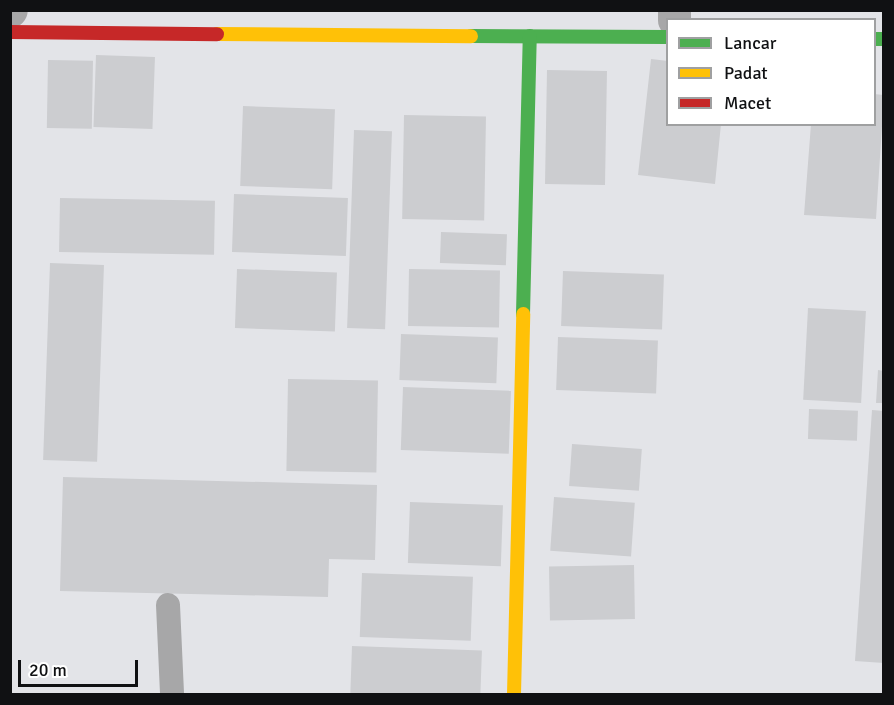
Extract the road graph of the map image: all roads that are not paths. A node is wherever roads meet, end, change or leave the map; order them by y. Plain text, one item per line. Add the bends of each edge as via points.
1 (10, 32) edge
2 (530, 36) junction
3 (666, 37) edge
4 (168, 605) dead end
5 (172, 694) edge
6 (514, 694) edge

1 - 2 main road
2 - 3 main road
2 - 6 main road
4 - 5 lane

